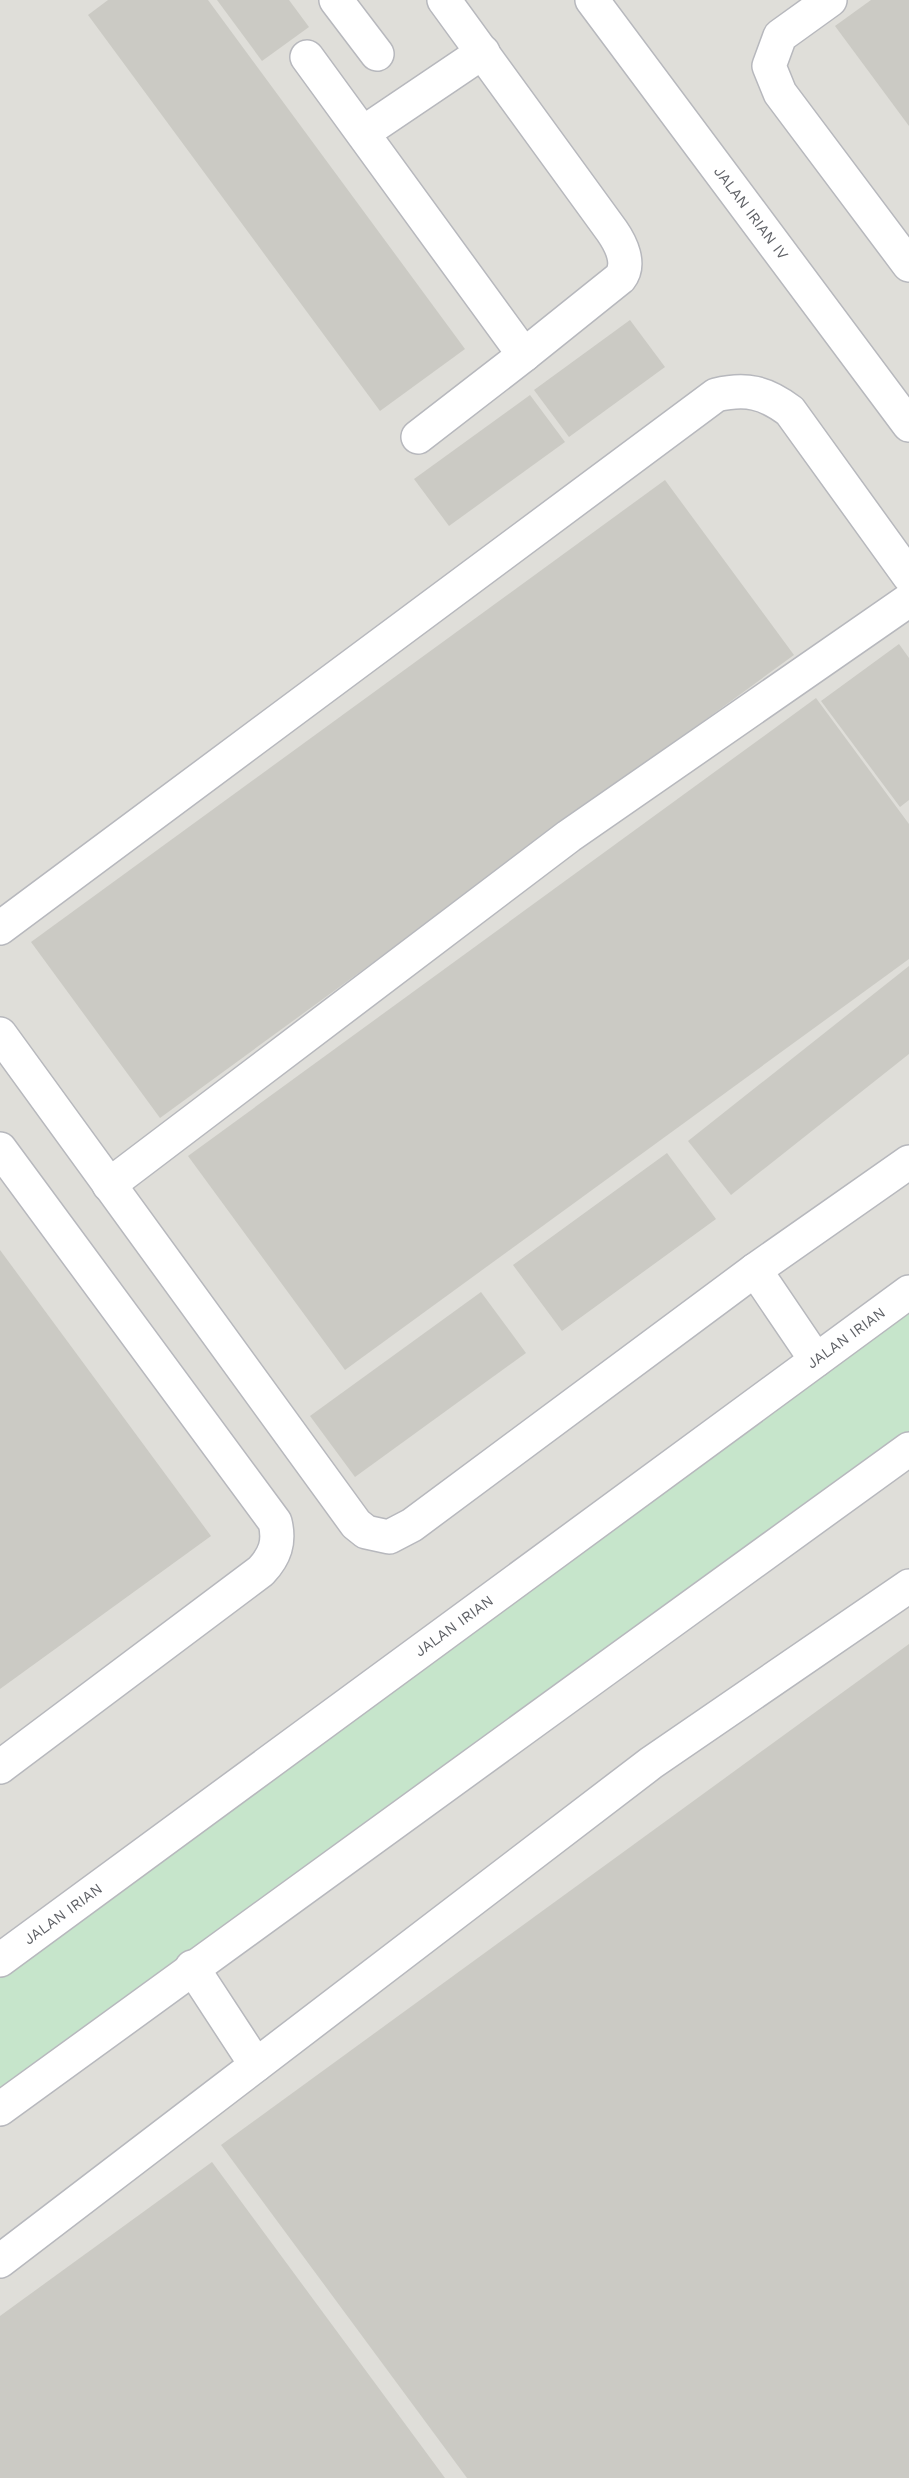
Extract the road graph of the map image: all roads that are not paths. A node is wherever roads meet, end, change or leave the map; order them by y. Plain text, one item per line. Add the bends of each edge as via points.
1 (336, 0) edge
2 (444, 0) edge
3 (592, 0) edge
4 (831, 0) edge
5 (483, 52) junction
6 (377, 54) dead end
7 (307, 57) dead end
8 (363, 133) junction
9 (909, 265) edge
10 (524, 355) junction
11 (909, 425) edge
12 (418, 436) dead end
13 (909, 576) edge
14 (909, 600) edge
15 (0, 928) edge
16 (0, 1034) edge
17 (0, 1149) edge
18 (909, 1162) edge
19 (109, 1185) junction
20 (755, 1270) junction
21 (909, 1292) edge
22 (816, 1360) junction
23 (909, 1449) edge
24 (909, 1586) edge
25 (0, 1767) edge
26 (0, 1960) edge
27 (192, 1967) junction
28 (256, 2065) junction
29 (0, 2109) edge
30 (0, 2261) edge

1 - 6 street
2 - 5 street
3 - 11 street, JALAN IRIAN IV
4 - 9 street via 780,36 769,66 780,93
5 - 8 street
5 - 10 street via 623,251 620,278
7 - 8 street
8 - 10 street
10 - 12 street
13 - 15 street via 790,411 758,394 738,390 716,395
14 - 19 street via 569,836
16 - 19 street
17 - 25 street via 274,1522 278,1535 273,1556 261,1571
18 - 20 street
19 - 20 street via 356,1524 380,1536 389,1537 412,1525
20 - 22 street
21 - 22 street, JALAN IRIAN
22 - 26 street, JALAN IRIAN
23 - 27 street
24 - 28 street via 651,1763
27 - 28 street
27 - 29 street
28 - 30 street

